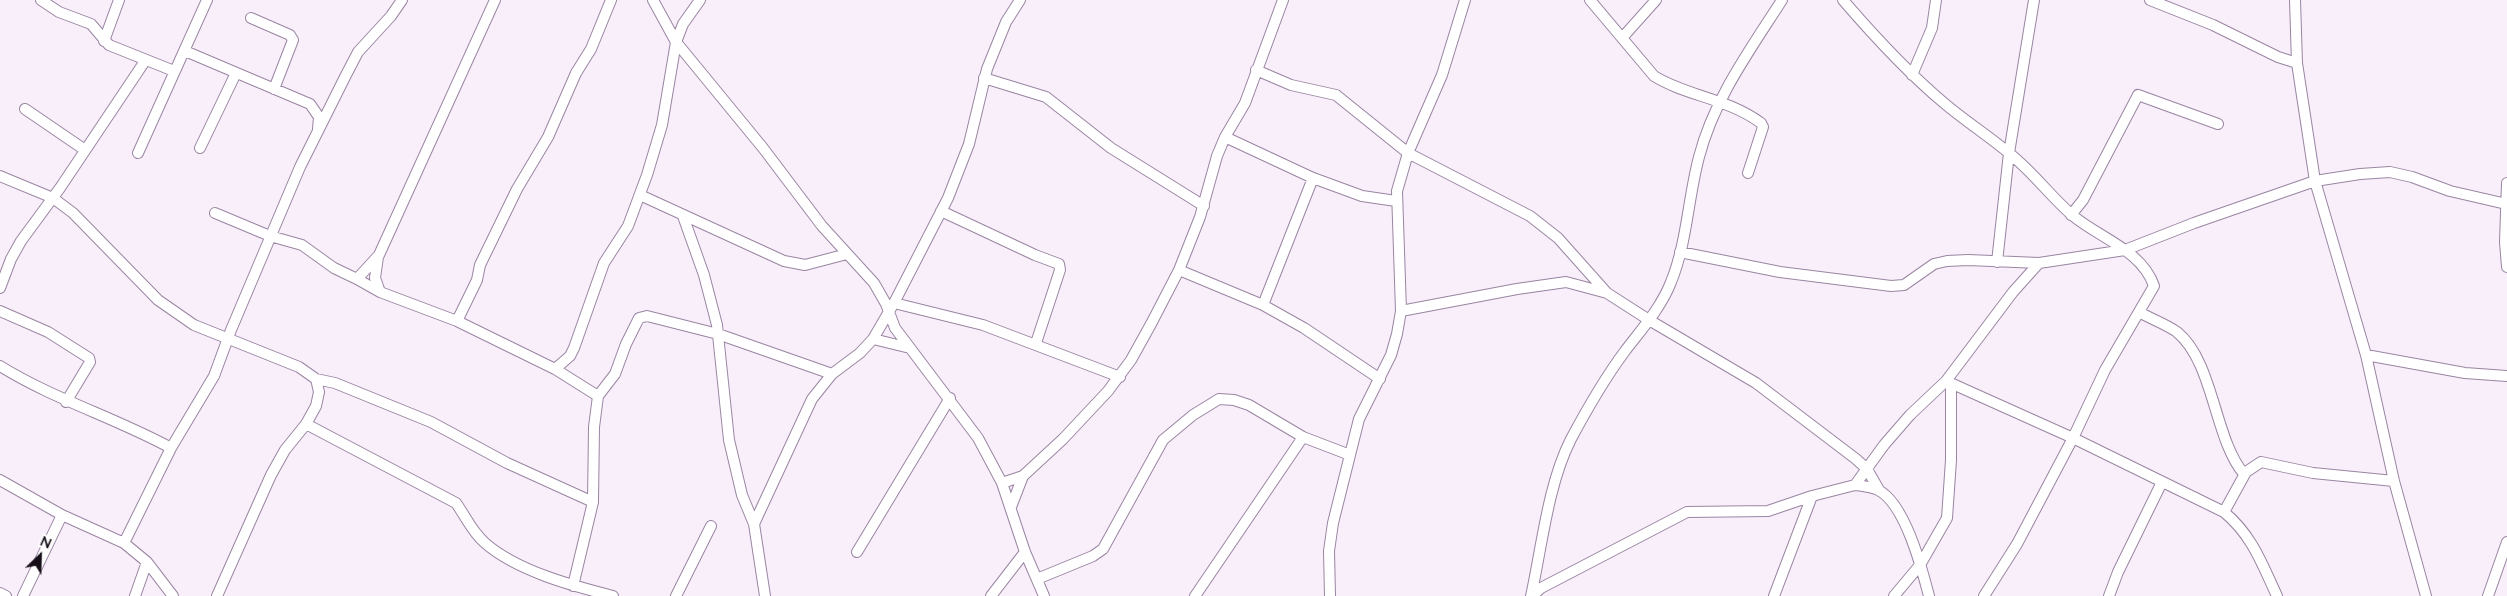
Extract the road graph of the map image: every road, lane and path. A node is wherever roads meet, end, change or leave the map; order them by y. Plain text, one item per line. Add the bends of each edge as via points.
1 (41, 0) edge
2 (119, 0) edge
3 (207, 0) edge
4 (402, 0) edge
5 (495, 0) edge
6 (611, 0) edge
7 (653, 0) edge
8 (700, 0) edge
9 (1020, 0) edge
10 (1282, 0) edge
11 (1464, 0) edge
12 (1590, 0) edge
13 (1656, 0) edge
14 (1782, 0) edge
15 (1843, 0) edge
16 (1936, 0) edge
17 (2034, 0) edge
18 (2150, 0) edge
19 (2295, 0) edge
20 (251, 18) dead end
21 (1622, 38) junction
22 (104, 41) junction
23 (676, 42) junction
24 (184, 51) junction
25 (145, 61) junction
26 (2297, 63) junction
27 (1256, 70) junction
28 (174, 71) junction
29 (236, 72) junction
30 (1912, 75) junction
31 (984, 78) junction
32 (274, 89) junction
33 (1720, 100) junction
34 (25, 109) dead end
35 (2218, 124) dead end
36 (318, 132) junction
37 (1225, 137) junction
38 (200, 148) dead end
39 (84, 150) junction
40 (2009, 152) junction
41 (138, 153) dead end
42 (1408, 153) junction
43 (1748, 173) dead end
44 (0, 176) edge
45 (1313, 178) junction
46 (2316, 181) junction
47 (2507, 183) edge
48 (640, 195) junction
49 (53, 198) junction
50 (1396, 201) junction
51 (2506, 204) edge
52 (1204, 206) junction
53 (941, 212) junction
54 (215, 213) dead end
55 (2071, 215) junction
56 (683, 216) junction
57 (270, 236) junction
58 (2125, 250) junction
59 (1680, 252) junction
60 (847, 254) junction
61 (379, 255) junction
62 (1997, 262) junction
63 (2038, 263) junction
64 (2507, 267) edge
65 (1179, 270) junction
66 (357, 279) junction
67 (0, 288) edge
68 (380, 292) junction
69 (1607, 293) junction
70 (1263, 305) junction
71 (891, 308) junction
72 (0, 311) edge
73 (1401, 311) junction
74 (2139, 312) junction
75 (1649, 320) junction
76 (457, 321) junction
77 (718, 334) junction
78 (228, 339) junction
79 (873, 339) junction
80 (1036, 344) junction
81 (910, 348) junction
82 (2366, 355) junction
83 (0, 366) edge
84 (555, 369) junction
85 (1101, 371) junction
86 (832, 374) junction
87 (2507, 376) edge
88 (1120, 377) junction
89 (316, 379) junction
90 (1380, 379) junction
91 (1949, 383) junction
92 (1108, 391) junction
93 (598, 396) junction
94 (950, 398) junction
95 (66, 402) junction
96 (306, 424) junction
97 (1303, 437) junction
98 (2073, 438) junction
99 (171, 448) junction
100 (1350, 455) junction
101 (1867, 469) junction
102 (2244, 474) junction
103 (1023, 476) junction
104 (0, 480) edge
105 (2394, 481) junction
106 (2162, 482) junction
107 (1002, 483) junction
108 (1855, 485) junction
109 (1878, 490) junction
110 (1812, 496) junction
111 (593, 502) junction
112 (1011, 506) junction
113 (2224, 512) junction
114 (62, 515) junction
115 (754, 524) junction
116 (711, 526) dead end
117 (2507, 542) edge
118 (124, 543) junction
119 (857, 552) dead end
120 (1025, 552) junction
121 (147, 562) junction
122 (1920, 565) junction
123 (1037, 579) junction
124 (573, 586) junction
125 (0, 593) edge
126 (592, 594) edge
127 (6, 596) edge
128 (23, 596) edge
129 (135, 596) edge
130 (173, 596) edge
131 (218, 596) edge
132 (613, 596) edge
133 (676, 596) edge
134 (765, 596) edge
135 (991, 596) edge
136 (1044, 596) edge
137 (1195, 596) edge
138 (1330, 596) edge
139 (1532, 596) edge
140 (1774, 596) edge
141 (1894, 596) edge
142 (1929, 596) edge
143 (1984, 596) edge
144 (2109, 596) edge
145 (2277, 596) edge
146 (2426, 596) edge
147 (2488, 596) edge

1 - 22 street via 59,12 91,24
2 - 22 street
3 - 24 street
4 - 36 street via 358,52
5 - 61 street
6 - 76 street via 548,137 517,189 480,265 477,280
7 - 23 street
8 - 23 street via 683,24
9 - 31 street via 1006,22
10 - 27 street
11 - 42 street via 1442,75
12 - 21 street
13 - 21 street
14 - 33 street
15 - 30 street
16 - 30 street via 1932,28
17 - 40 street
18 - 26 street
19 - 26 street
20 - 32 street via 290,35 293,40
21 - 33 street via 1654,76
22 - 25 street
23 - 48 street via 662,124
23 - 60 street
24 - 28 street
24 - 29 street
25 - 28 street
25 - 39 street
26 - 46 street
27 - 37 street via 1245,103
27 - 42 street via 1291,85 1336,95
28 - 41 street
29 - 32 street
29 - 38 street
30 - 40 street
31 - 52 street via 1046,97 1111,148
31 - 53 street via 969,144
32 - 36 street via 310,104 319,118
33 - 43 street via 1755,119 1763,127
33 - 59 street via 1699,157
34 - 39 street
35 - 55 street via 2138,95 2083,200
36 - 57 street
37 - 45 street
37 - 52 street
39 - 49 street
40 - 55 street
40 - 62 street
42 - 50 street
42 - 69 street via 1530,216 1558,238
44 - 49 street
45 - 50 street via 1362,196
45 - 70 street
46 - 51 street via 2390,172
46 - 58 street
46 - 82 street
47 - 51 street
48 - 56 street
48 - 84 street via 628,226 604,264 574,348
49 - 67 street via 11,258
49 - 78 street via 158,300 194,325
50 - 73 street
51 - 64 street
52 - 65 street
53 - 71 street
53 - 80 street via 1059,264 1060,270
54 - 57 street
55 - 58 street
56 - 60 street via 784,261 805,265
56 - 77 street via 704,274
57 - 66 street via 302,245 334,268
57 - 78 street
58 - 63 street
58 - 74 street via 2144,267 2154,286
59 - 62 street via 1762,268 1891,286 1904,285 1941,262
59 - 75 street via 1671,283
60 - 71 street via 874,283
61 - 66 street
61 - 68 street via 375,278
62 - 63 street
63 - 91 street via 2013,292
65 - 70 street
65 - 88 street
66 - 68 street
68 - 76 street
69 - 73 street via 1566,282
69 - 75 street
70 - 90 street
71 - 79 street
71 - 80 street via 983,325
71 - 81 street via 895,328
72 - 95 street via 48,332 89,358 90,362
73 - 90 street via 1391,355
74 - 98 street via 2105,370
74 - 102 street via 2177,332 2185,342 2204,377 2233,462
75 - 101 street via 1756,383
75 - 139 street via 1624,353 1571,440 1553,486
76 - 84 street
77 - 86 street
77 - 93 street via 647,316 639,318 615,374
77 - 115 street via 729,440 742,495
78 - 89 street via 299,367
78 - 99 street via 206,391
79 - 81 street
79 - 86 street
80 - 85 street
81 - 94 street
82 - 87 street via 2465,373
82 - 105 street
83 - 95 street
84 - 93 street
85 - 88 street
85 - 92 street
86 - 115 street via 812,399
88 - 92 street
89 - 96 street via 319,392 316,406
89 - 111 street via 335,382 432,422 507,463
90 - 100 street via 1359,419
91 - 98 street
91 - 101 street via 1910,415
91 - 122 street via 1951,460 1947,518
92 - 103 street
93 - 111 street via 594,427
94 - 107 street via 978,438
94 - 119 street
95 - 99 street via 112,418
96 - 124 street via 456,503 467,524 485,544 509,560
96 - 131 street via 285,450 272,475
97 - 100 street
97 - 123 street via 1249,405 1225,398 1211,403 1164,440 1103,549
97 - 137 street
98 - 106 street
98 - 143 street
99 - 118 street
100 - 138 street via 1328,551
101 - 108 street
101 - 109 street
102 - 105 street via 2261,462 2313,473
102 - 113 street
103 - 107 street
103 - 112 street
104 - 114 street
105 - 146 street
106 - 113 street
106 - 144 street
107 - 112 street
108 - 109 street
108 - 110 street
109 - 122 street via 1896,508
110 - 139 street via 1768,511 1687,512 1541,588
110 - 140 street
111 - 124 street
112 - 120 street
113 - 145 street via 2241,526 2252,542
114 - 118 street
114 - 128 street
115 - 134 street
116 - 133 street
117 - 147 street
118 - 121 street
120 - 123 street
120 - 135 street
121 - 129 street
121 - 130 street
122 - 141 street
122 - 142 street
123 - 136 street
124 - 126 street
125 - 127 street
126 - 132 street

